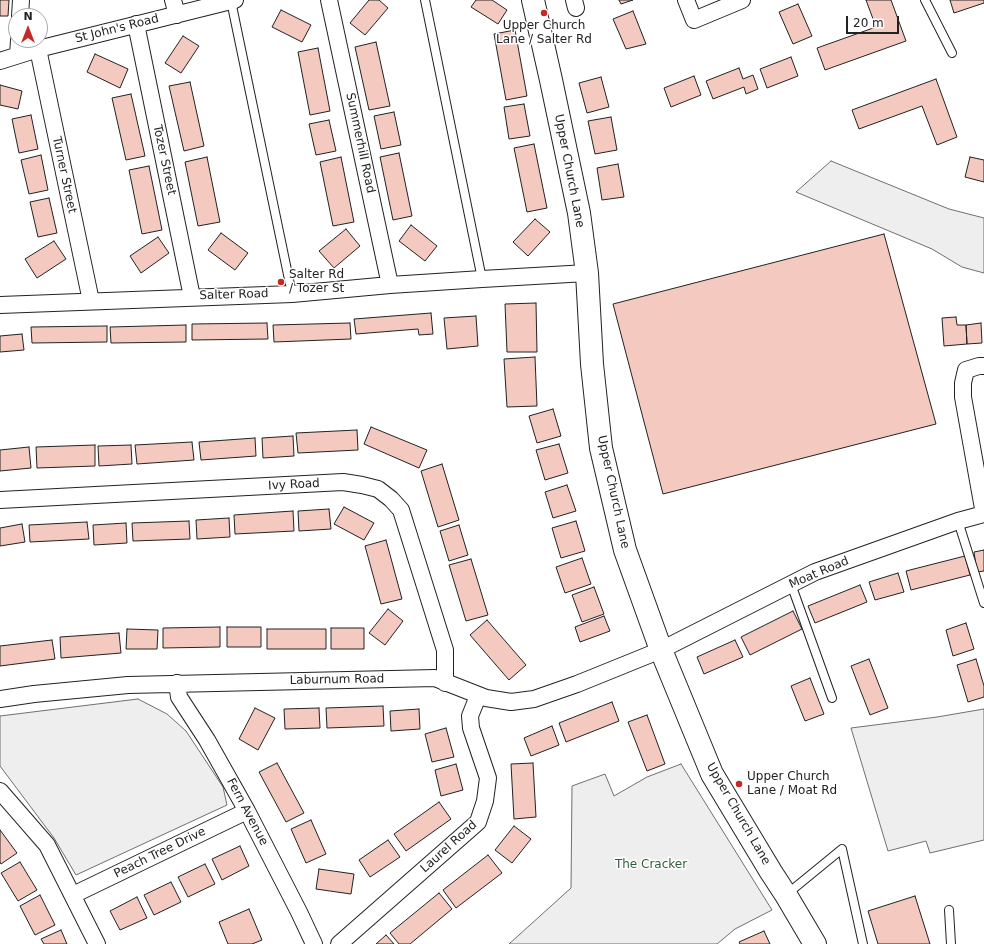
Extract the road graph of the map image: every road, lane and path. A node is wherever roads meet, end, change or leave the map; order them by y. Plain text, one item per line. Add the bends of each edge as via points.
1 (233, 0) edge
2 (329, 0) edge
3 (425, 0) edge
4 (533, 0) edge
5 (686, 0) edge
6 (742, 0) edge
7 (925, 0) edge
8 (175, 7) edge
9 (136, 24) junction
10 (19, 48) edge
11 (38, 49) junction
12 (952, 53) dead end
13 (0, 61) edge
14 (587, 273) junction
15 (482, 279) junction
16 (390, 285) junction
17 (292, 294) junction
18 (192, 297) junction
19 (91, 301) junction
20 (0, 305) edge
21 (984, 366) edge
22 (0, 500) edge
23 (984, 514) edge
24 (958, 521) junction
25 (791, 584) junction
26 (984, 603) edge
27 (661, 650) junction
28 (445, 682) junction
29 (177, 683) junction
30 (478, 696) junction
31 (832, 698) dead end
32 (0, 699) edge
33 (0, 791) edge
34 (247, 811) junction
35 (73, 895) junction
36 (786, 895) junction
37 (949, 910) dead end
38 (97, 944) edge
39 (314, 944) edge
40 (339, 944) edge
41 (815, 944) edge
42 (863, 944) edge
43 (951, 944) edge

1 - 8 street, St John's Road
1 - 17 lane
2 - 16 street, Summerhill Road
3 - 15 lane
4 - 14 main road, Upper Church Lane via 579,213
5 - 6 street via 694,20
7 - 12 lane
8 - 9 street, St John's Road
9 - 11 street, St John's Road
9 - 18 street, Tozer Street
10 - 11 street, St John's Road
10 - 13 street, St John's Road
11 - 19 street, Turner Street
14 - 15 street, Salter Road
14 - 27 main road, Upper Church Lane via 592,364 601,448 625,550
15 - 16 street, Salter Road
16 - 17 street, Salter Road
17 - 18 street, Salter Road
18 - 19 street, Salter Road
19 - 20 street, Salter Road
21 - 23 street via 966,370 963,397
22 - 28 street, Ivy Road via 342,482 378,489 401,510 445,650
23 - 24 street, Moat Road
24 - 25 street, Moat Road via 815,572
24 - 26 lane
25 - 27 street, Moat Road
25 - 31 lane
27 - 30 street, Laburnum Road via 534,699 511,702
27 - 36 main road, Upper Church Lane via 712,774
28 - 29 street, Laburnum Road via 435,678
28 - 30 street, Laburnum Road
29 - 32 street, Laburnum Road via 120,686
29 - 34 street, Fern Avenue via 179,698 207,740
30 - 40 street, Laurel Road via 470,716 471,728 488,778 486,801 478,822
33 - 35 street via 47,845
34 - 35 street, Peach Tree Drive
34 - 39 street, Fern Avenue
35 - 38 street
36 - 41 main road, Upper Church Lane
36 - 42 lane via 842,849
37 - 43 lane

